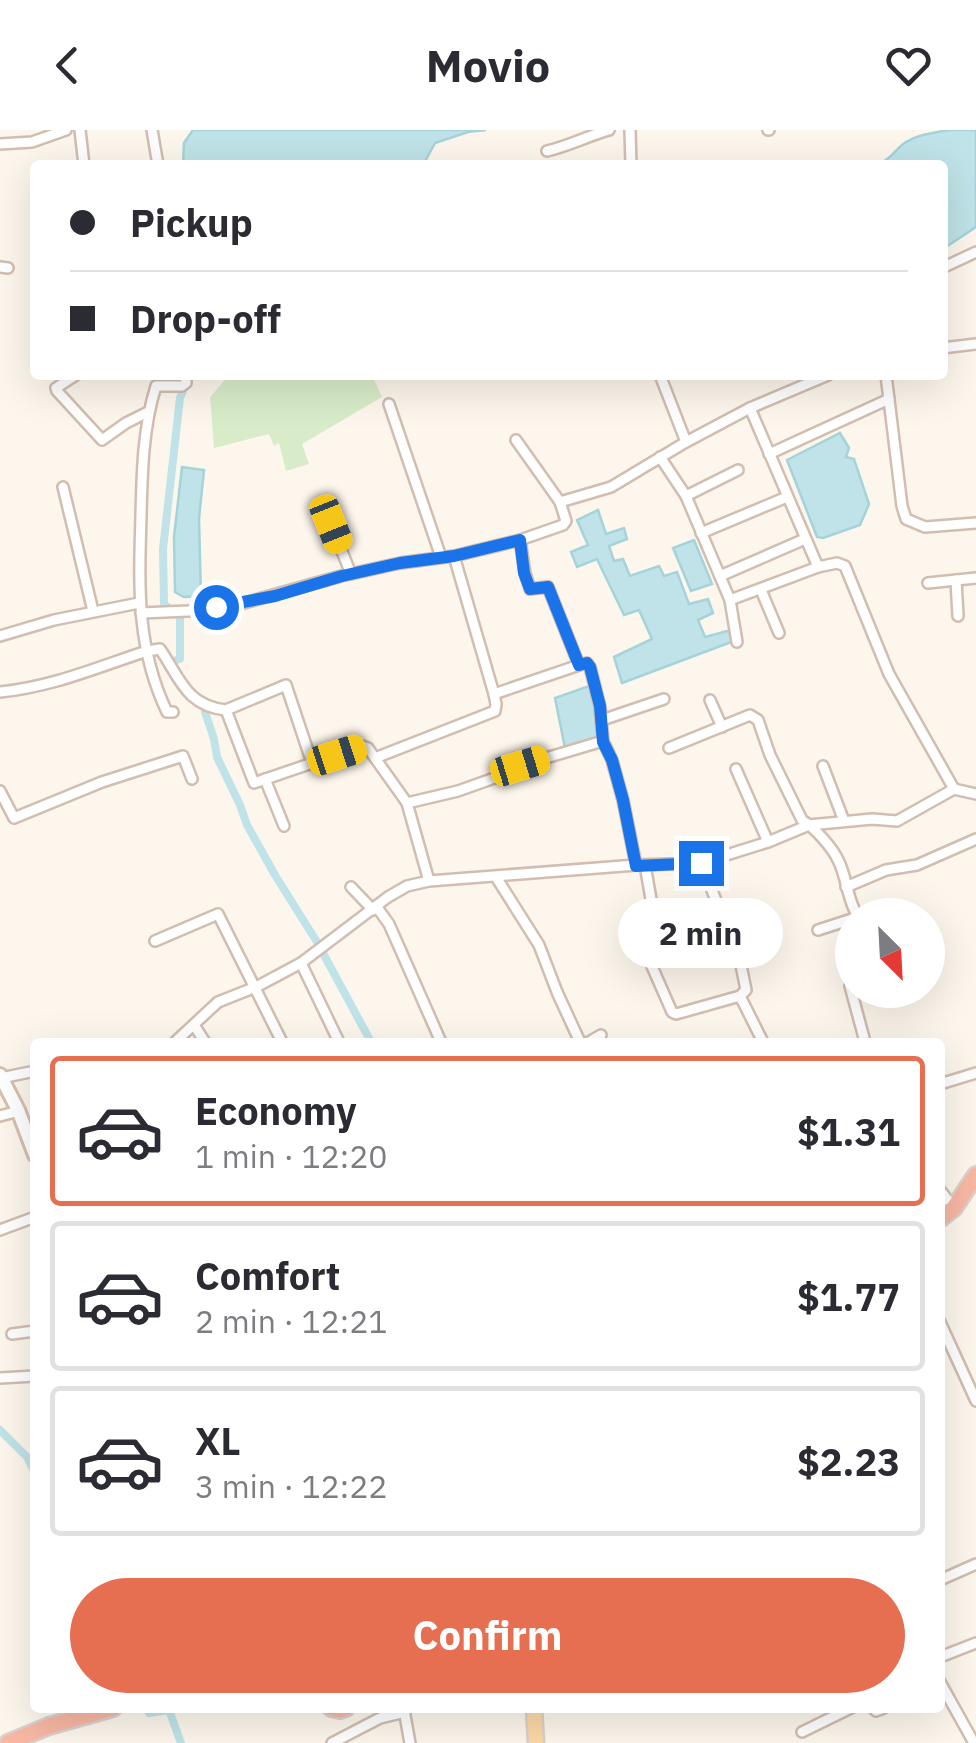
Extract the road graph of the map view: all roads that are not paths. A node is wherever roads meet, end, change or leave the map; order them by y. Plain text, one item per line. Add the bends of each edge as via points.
1 (66, 130) edge
2 (80, 130) edge
3 (152, 130) edge
4 (609, 130) edge
5 (630, 130) edge
6 (0, 144) edge
7 (547, 151) dead end
8 (83, 160) edge
9 (157, 160) edge
10 (631, 160) edge
11 (976, 252) edge
12 (948, 265) edge
13 (976, 344) edge
14 (948, 347) edge
15 (68, 380) edge
16 (186, 380) edge
17 (662, 380) edge
18 (816, 380) edge
19 (887, 380) edge
20 (889, 398) junction
21 (389, 404) dead end
22 (750, 408) junction
23 (148, 412) junction
24 (516, 440) dead end
25 (686, 442) junction
26 (769, 454) junction
27 (660, 457) junction
28 (738, 470) dead end
29 (63, 487) dead end
30 (686, 496) junction
31 (788, 498) junction
32 (560, 502) junction
33 (976, 523) edge
34 (331, 524) dead end
35 (701, 533) junction
36 (806, 539) junction
37 (520, 540) junction
38 (454, 556) junction
39 (441, 557) junction
40 (818, 567) junction
41 (351, 574) junction
42 (720, 576) junction
43 (976, 578) edge
44 (956, 580) junction
45 (928, 583) dead end
46 (761, 590) junction
47 (730, 600) junction
48 (143, 609) junction
49 (93, 612) junction
50 (958, 616) dead end
51 (779, 633) dead end
52 (0, 636) edge
53 (737, 642) dead end
54 (147, 651) junction
55 (579, 665) junction
56 (0, 692) edge
57 (494, 694) junction
58 (664, 699) dead end
59 (710, 700) dead end
60 (226, 710) junction
61 (173, 712) dead end
62 (602, 720) junction
63 (722, 727) junction
64 (603, 742) junction
65 (669, 748) dead end
66 (375, 758) junction
67 (312, 763) junction
68 (823, 766) dead end
69 (736, 770) dead end
70 (192, 779) dead end
71 (265, 780) junction
72 (954, 789) junction
73 (0, 790) edge
74 (976, 794) edge
75 (407, 803) junction
76 (844, 820) junction
77 (809, 825) junction
78 (284, 826) dead end
79 (976, 838) edge
80 (768, 842) junction
81 (701, 863) junction
82 (640, 865) junction
83 (496, 877) junction
84 (429, 881) junction
85 (351, 887) dead end
86 (846, 887) junction
87 (849, 898) edge
88 (374, 908) junction
89 (835, 924) edge
90 (818, 930) dead end
91 (155, 942) dead end
92 (301, 964) junction
93 (256, 986) junction
94 (740, 996) junction
95 (855, 1008) edge
96 (194, 1026) junction
97 (601, 1036) dead end
98 (180, 1038) edge
99 (202, 1038) edge
100 (280, 1038) edge
101 (336, 1038) edge
102 (439, 1038) edge
103 (578, 1038) edge
104 (597, 1038) edge
105 (761, 1038) edge
106 (861, 1038) edge
107 (30, 1072) edge
108 (976, 1073) edge
109 (1, 1076) edge
110 (945, 1082) edge
111 (19, 1112) junction
112 (0, 1116) edge
113 (30, 1142) edge
114 (973, 1187) edge
115 (945, 1196) edge
116 (954, 1208) junction
117 (945, 1215) edge
118 (30, 1219) edge
119 (0, 1230) edge
120 (30, 1331) edge
121 (945, 1333) edge
122 (12, 1334) dead end
123 (30, 1376) edge
124 (0, 1378) edge
125 (976, 1400) edge
126 (976, 1564) edge
127 (945, 1578) edge
128 (976, 1643) edge
129 (945, 1655) edge
130 (945, 1691) edge
131 (96, 1713) edge
132 (395, 1713) edge
133 (405, 1713) edge
134 (534, 1713) edge
135 (841, 1713) edge
136 (802, 1732) dead end
137 (974, 1740) edge
138 (8, 1743) edge
139 (332, 1743) edge
140 (410, 1743) edge
141 (536, 1743) edge

1 - 6 street
2 - 8 street
3 - 9 street
4 - 7 street
5 - 10 street
11 - 12 street
13 - 14 street
15 - 23 street via 57,391 102,440
16 - 23 street via 182,386 156,386
17 - 25 street
18 - 22 street
19 - 20 street
20 - 26 street
20 - 33 street via 906,519 925,527
21 - 39 street
22 - 25 street
22 - 26 street
23 - 48 street
24 - 32 street
25 - 27 street
26 - 31 street
27 - 30 street
27 - 32 street via 611,487
28 - 30 street
29 - 49 street
30 - 35 street
31 - 35 street
31 - 36 street
32 - 37 street via 566,523
34 - 41 street
35 - 42 street
36 - 40 street
36 - 42 street
37 - 38 street
37 - 55 street via 530,589 548,587
38 - 39 street
38 - 57 street
39 - 41 street
40 - 46 street
40 - 72 street via 845,566 889,674
41 - 48 street via 244,603
42 - 47 street
43 - 44 street
44 - 45 street
44 - 50 street
46 - 47 street
46 - 51 street
47 - 53 street
48 - 49 street
48 - 54 street
49 - 52 street
54 - 56 street via 55,683
54 - 60 street via 160,649 178,682 202,704
54 - 61 street via 157,690
55 - 57 street
55 - 62 street via 590,667
57 - 66 street via 495,711
58 - 62 street
59 - 63 street
60 - 67 street via 286,685
60 - 71 street via 251,778
62 - 64 street
63 - 65 street
63 - 77 street via 750,715 758,720
64 - 75 street
64 - 82 street
66 - 67 street via 362,746
66 - 75 street
67 - 71 street
68 - 76 street
69 - 80 street
70 - 73 street via 183,756 14,818
71 - 78 street
72 - 74 street
72 - 76 street via 897,820
75 - 84 street
76 - 77 street
77 - 80 street
77 - 86 street via 838,860
79 - 86 street
80 - 81 street
81 - 82 street
81 - 94 street via 740,960 746,990
82 - 83 street
82 - 94 street via 655,922 636,930 672,1012
83 - 84 street
83 - 103 street via 539,945
84 - 88 street via 407,886
85 - 88 street
86 - 87 street
88 - 92 street
88 - 102 street via 388,924
89 - 90 street
91 - 93 street via 218,914
92 - 93 street
92 - 101 street
93 - 96 street via 218,1002
93 - 100 street
94 - 105 street
95 - 106 street
96 - 98 street
96 - 99 street
97 - 104 street
107 - 109 street
108 - 110 street
109 - 111 street
111 - 112 street
111 - 113 street
114 - 116 highway
115 - 116 street
116 - 117 highway
118 - 119 street
120 - 122 street
121 - 125 street
123 - 124 street
126 - 127 street
128 - 129 street
130 - 137 street
131 - 138 highway
132 - 139 street
133 - 140 street
134 - 141 main road
135 - 136 street

